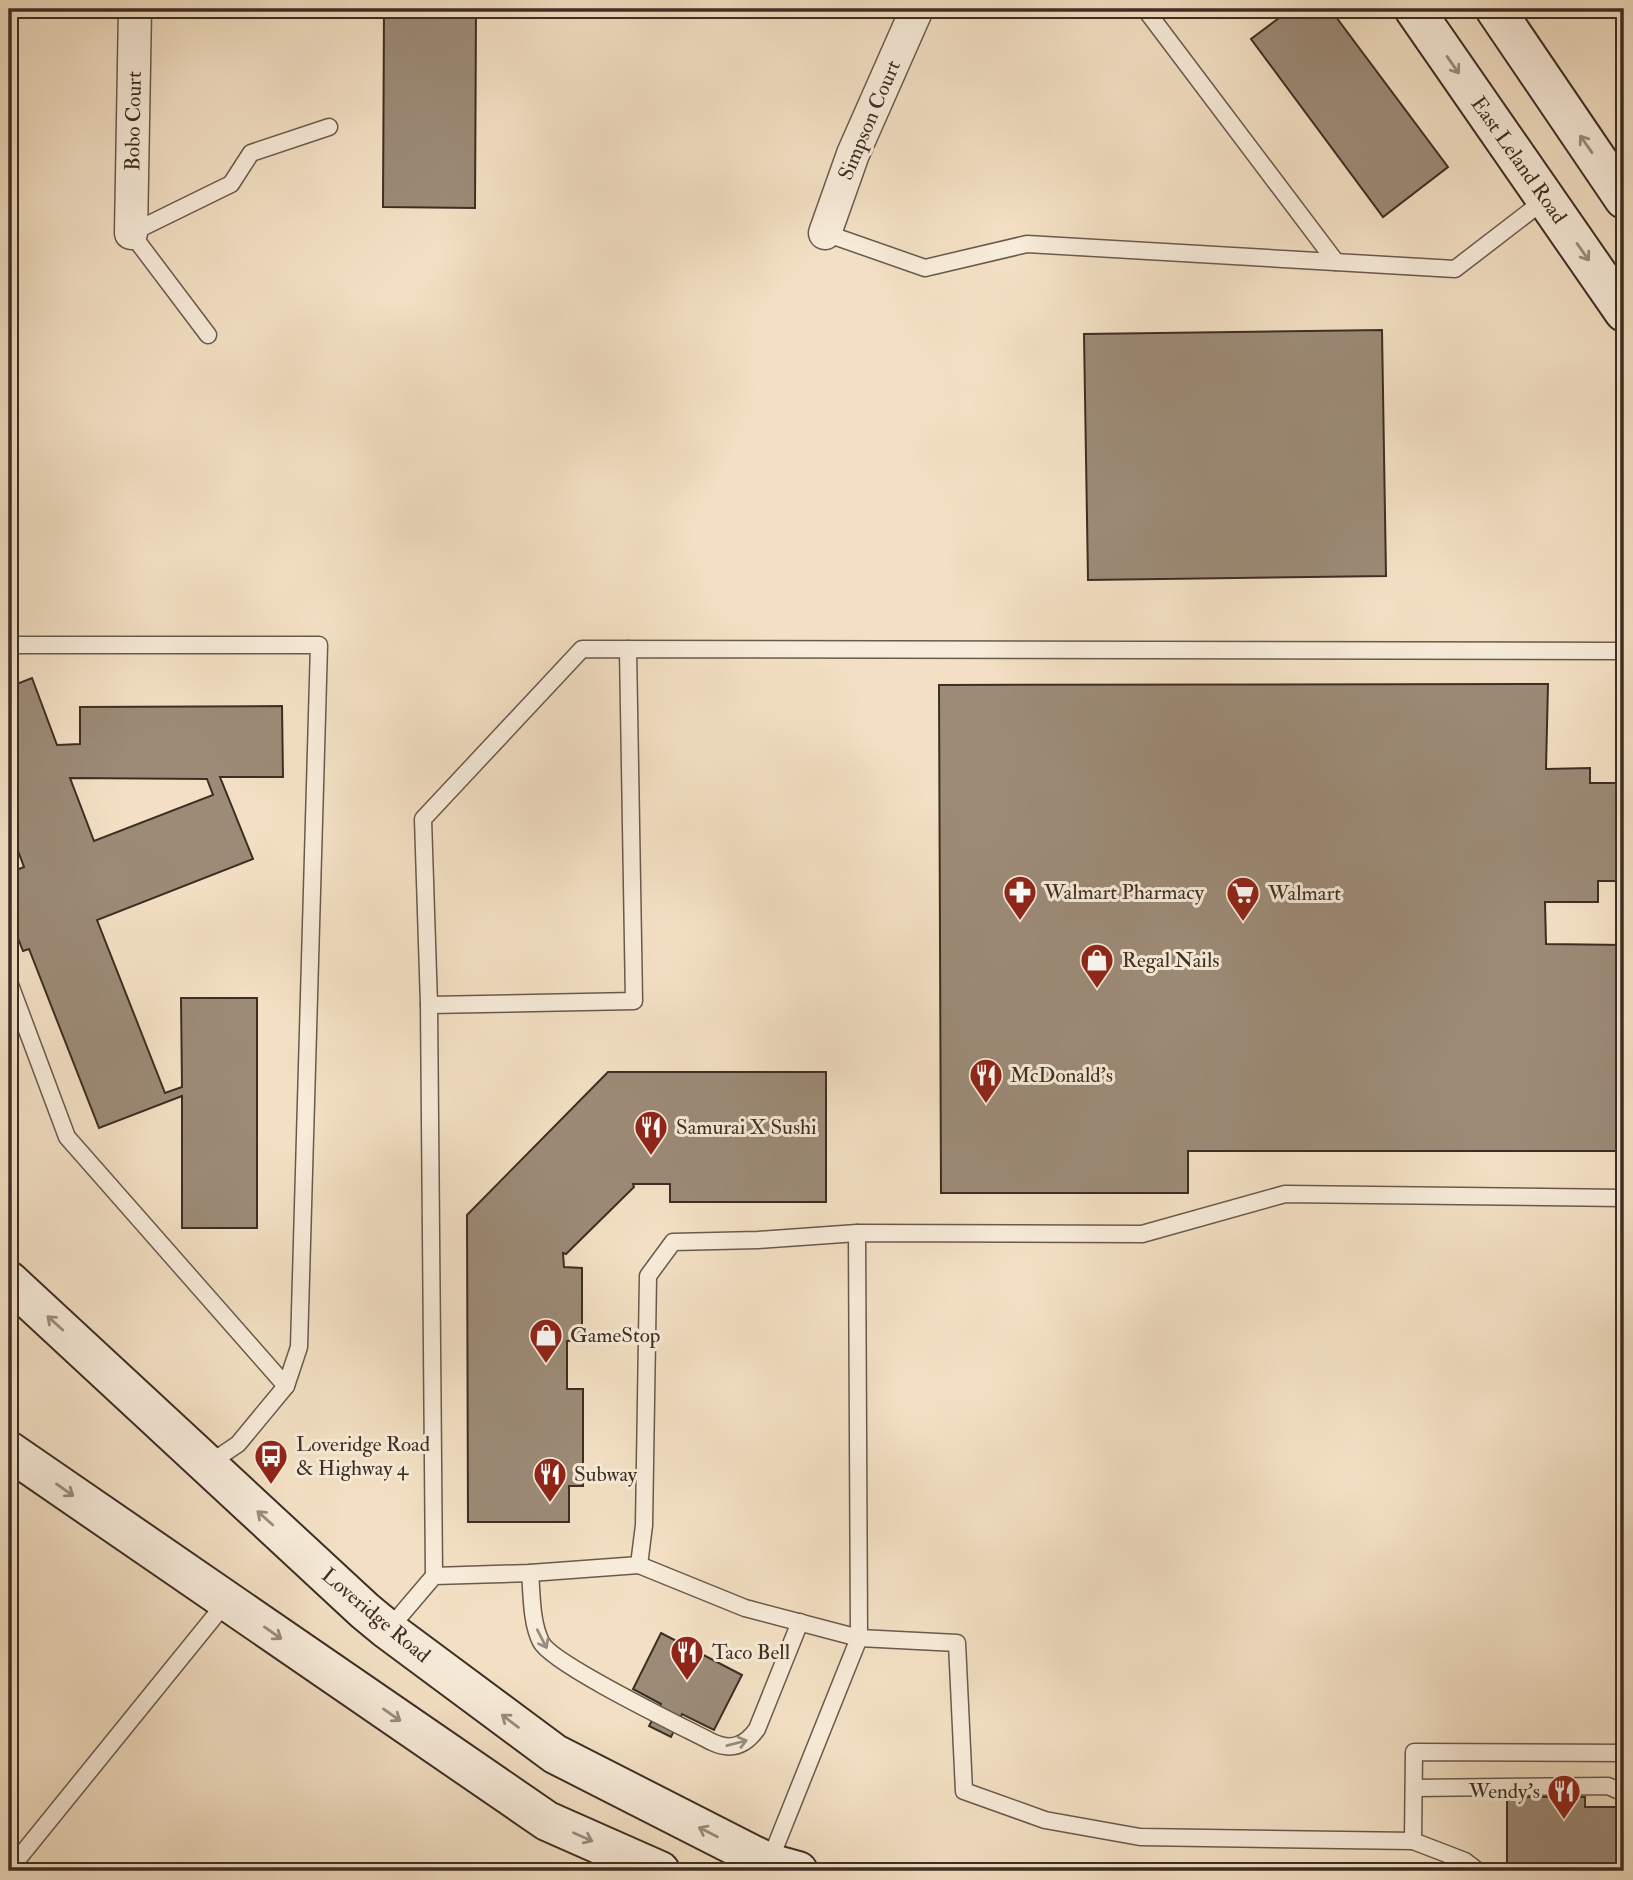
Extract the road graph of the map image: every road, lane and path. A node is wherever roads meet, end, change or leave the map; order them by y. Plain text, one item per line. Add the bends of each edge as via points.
1 (135, 9) edge
2 (916, 9) edge
3 (1145, 9) edge
4 (1415, 9) edge
5 (1495, 9) edge
6 (329, 127) dead end
7 (1546, 199) junction
8 (1624, 199) edge
9 (131, 233) junction
10 (825, 233) joint
11 (1336, 262) junction
12 (1624, 312) edge
13 (208, 335) dead end
14 (9, 645) edge
15 (628, 649) junction
16 (1624, 650) edge
17 (9, 982) edge
18 (429, 1005) junction
19 (1624, 1198) edge
20 (857, 1234) junction
21 (9, 1281) edge
22 (286, 1386) junction
23 (9, 1451) edge
24 (207, 1465) junction
25 (639, 1565) junction
26 (530, 1573) junction
27 (434, 1576) junction
28 (227, 1601) junction
29 (800, 1622) junction
30 (388, 1630) junction
31 (859, 1638) junction
32 (1624, 1753) edge
33 (1414, 1788) junction
34 (1624, 1793) edge
35 (1413, 1841) junction
36 (777, 1869) edge
37 (9, 1870) edge
38 (660, 1871) edge
39 (1478, 1871) edge

1 - 9 street, Bobo Court
2 - 10 street, Simpson Court via 853,154
3 - 11 lane
4 -> 7 main road, East Leland Road
8 -> 5 main road
6 - 9 lane via 251,153 231,184
7 - 11 lane via 1455,269
7 -> 12 main road, East Leland Road
9 - 13 lane
10 - 11 lane via 925,268 1027,244
14 - 22 lane via 319,645 299,1347
15 - 16 lane
15 - 18 lane via 582,649 423,819
15 - 18 lane via 634,1002
17 - 22 lane via 67,1136
18 - 27 lane
19 - 20 lane via 1285,1194 1142,1234
20 - 25 lane via 673,1242 648,1276 644,1525
20 - 31 lane
24 -> 21 main road, Loveridge Road
22 - 24 lane via 238,1444
23 -> 28 main road
30 -> 24 main road, Loveridge Road
25 - 26 lane
25 - 29 lane via 745,1608
26 - 27 lane
26 -> 29 lane via 534,1614 544,1646 607,1687 719,1745 734,1747 752,1737
27 - 30 lane
28 - 37 lane
28 -> 38 main road via 547,1821
29 - 31 lane
36 -> 30 main road, Loveridge Road via 555,1754
31 - 35 lane via 957,1643 964,1791 1045,1820 1140,1837
31 - 36 lane
32 - 33 lane via 1414,1752
33 - 34 lane via 1608,1786
33 - 35 lane
35 - 39 lane via 1465,1861

